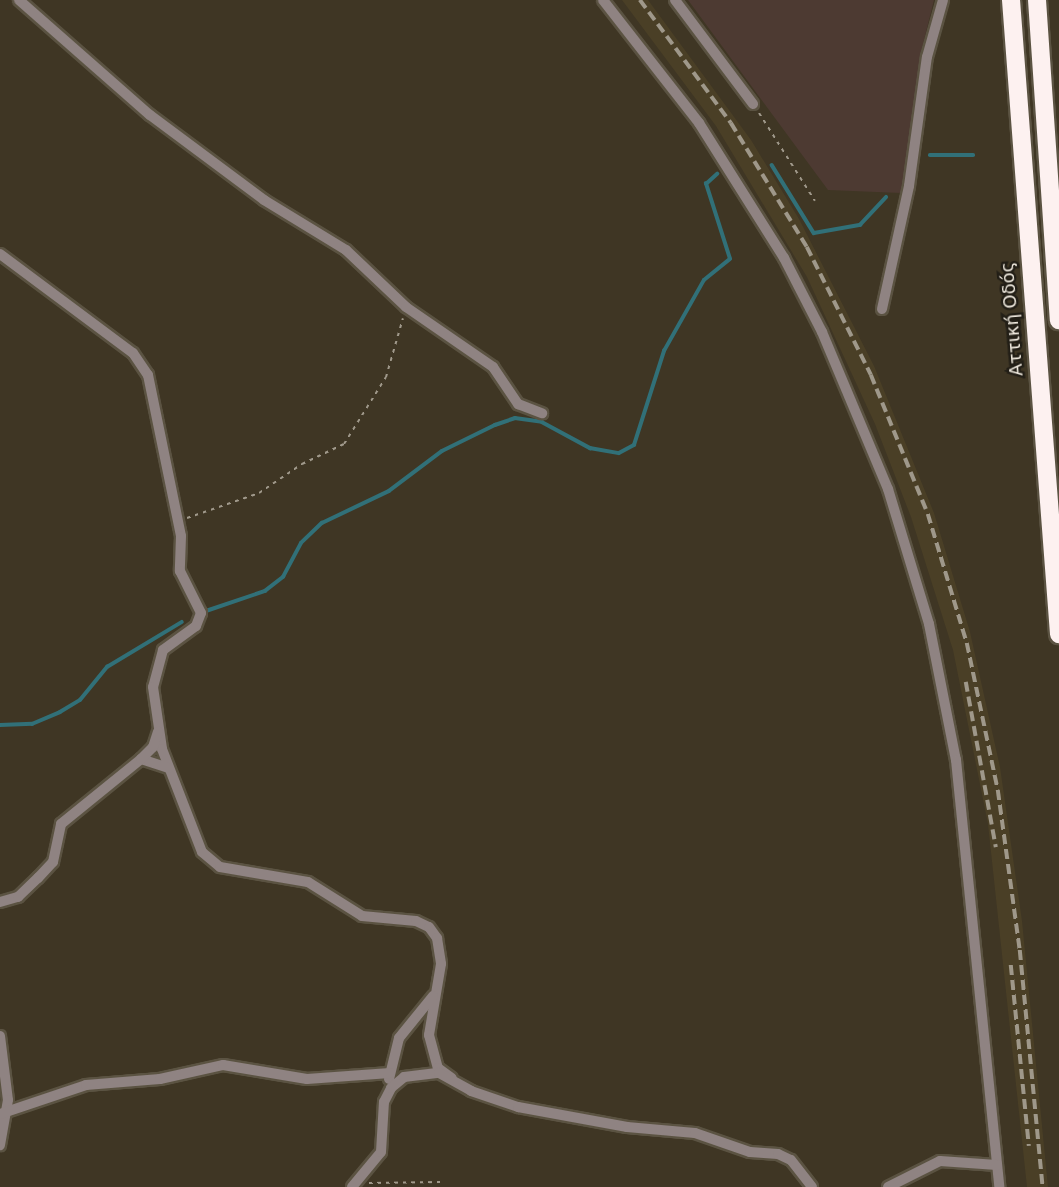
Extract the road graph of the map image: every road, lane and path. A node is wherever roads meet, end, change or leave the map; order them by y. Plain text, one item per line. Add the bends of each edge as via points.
1 (19, 0) edge
2 (603, 0) edge
3 (675, 0) edge
4 (943, 0) edge
5 (1011, 0) edge
6 (1037, 0) edge
7 (753, 104) joint
8 (815, 201) dead end
9 (0, 254) edge
10 (406, 307) junction
11 (882, 309) dead end
12 (1059, 320) edge
13 (542, 413) dead end
14 (179, 527) junction
15 (1059, 634) edge
16 (159, 726) junction
17 (141, 759) junction
18 (171, 770) junction
19 (1, 904) edge
20 (433, 995) junction
21 (0, 1036) edge
22 (390, 1073) junction
23 (452, 1078) junction
24 (384, 1102) junction
25 (3, 1113) edge
26 (0, 1145) edge
27 (998, 1165) junction
28 (440, 1182) dead end
29 (355, 1184) edge
30 (811, 1187) edge
31 (888, 1187) edge
32 (999, 1187) edge

1 - 10 street via 150,115 264,200 346,250
2 - 27 street via 699,123 784,258 822,332 888,489 929,624 956,760
3 - 7 street
4 - 11 street via 927,57 905,210
5 - 15 highway, Αττική Οδός
6 - 12 highway
7 - 8 path
9 - 14 street via 142,363
10 - 13 street via 493,367 518,404
10 - 14 path via 386,377 344,444 302,464 259,493 198,511
14 - 16 street via 180,570 201,613 196,625 163,650 156,667 153,687
16 - 17 street via 153,747
16 - 18 street
17 - 18 street via 164,763
17 - 19 street via 71,812 57,835 53,862 19,897
18 - 20 street via 209,862 308,883 362,916 416,921 429,927 437,938 441,964
20 - 22 street via 399,1038
20 - 23 street via 429,1014 432,1053 438,1068
21 - 25 street
22 - 24 street
22 - 25 street via 307,1079 223,1065 160,1079 86,1085
23 - 24 street via 439,1073 404,1077
23 - 30 street via 471,1091 538,1112 695,1133 750,1152 778,1154 791,1160
24 - 29 street via 381,1152
25 - 26 street
27 - 31 street via 940,1161
27 - 32 street
28 - 29 path

